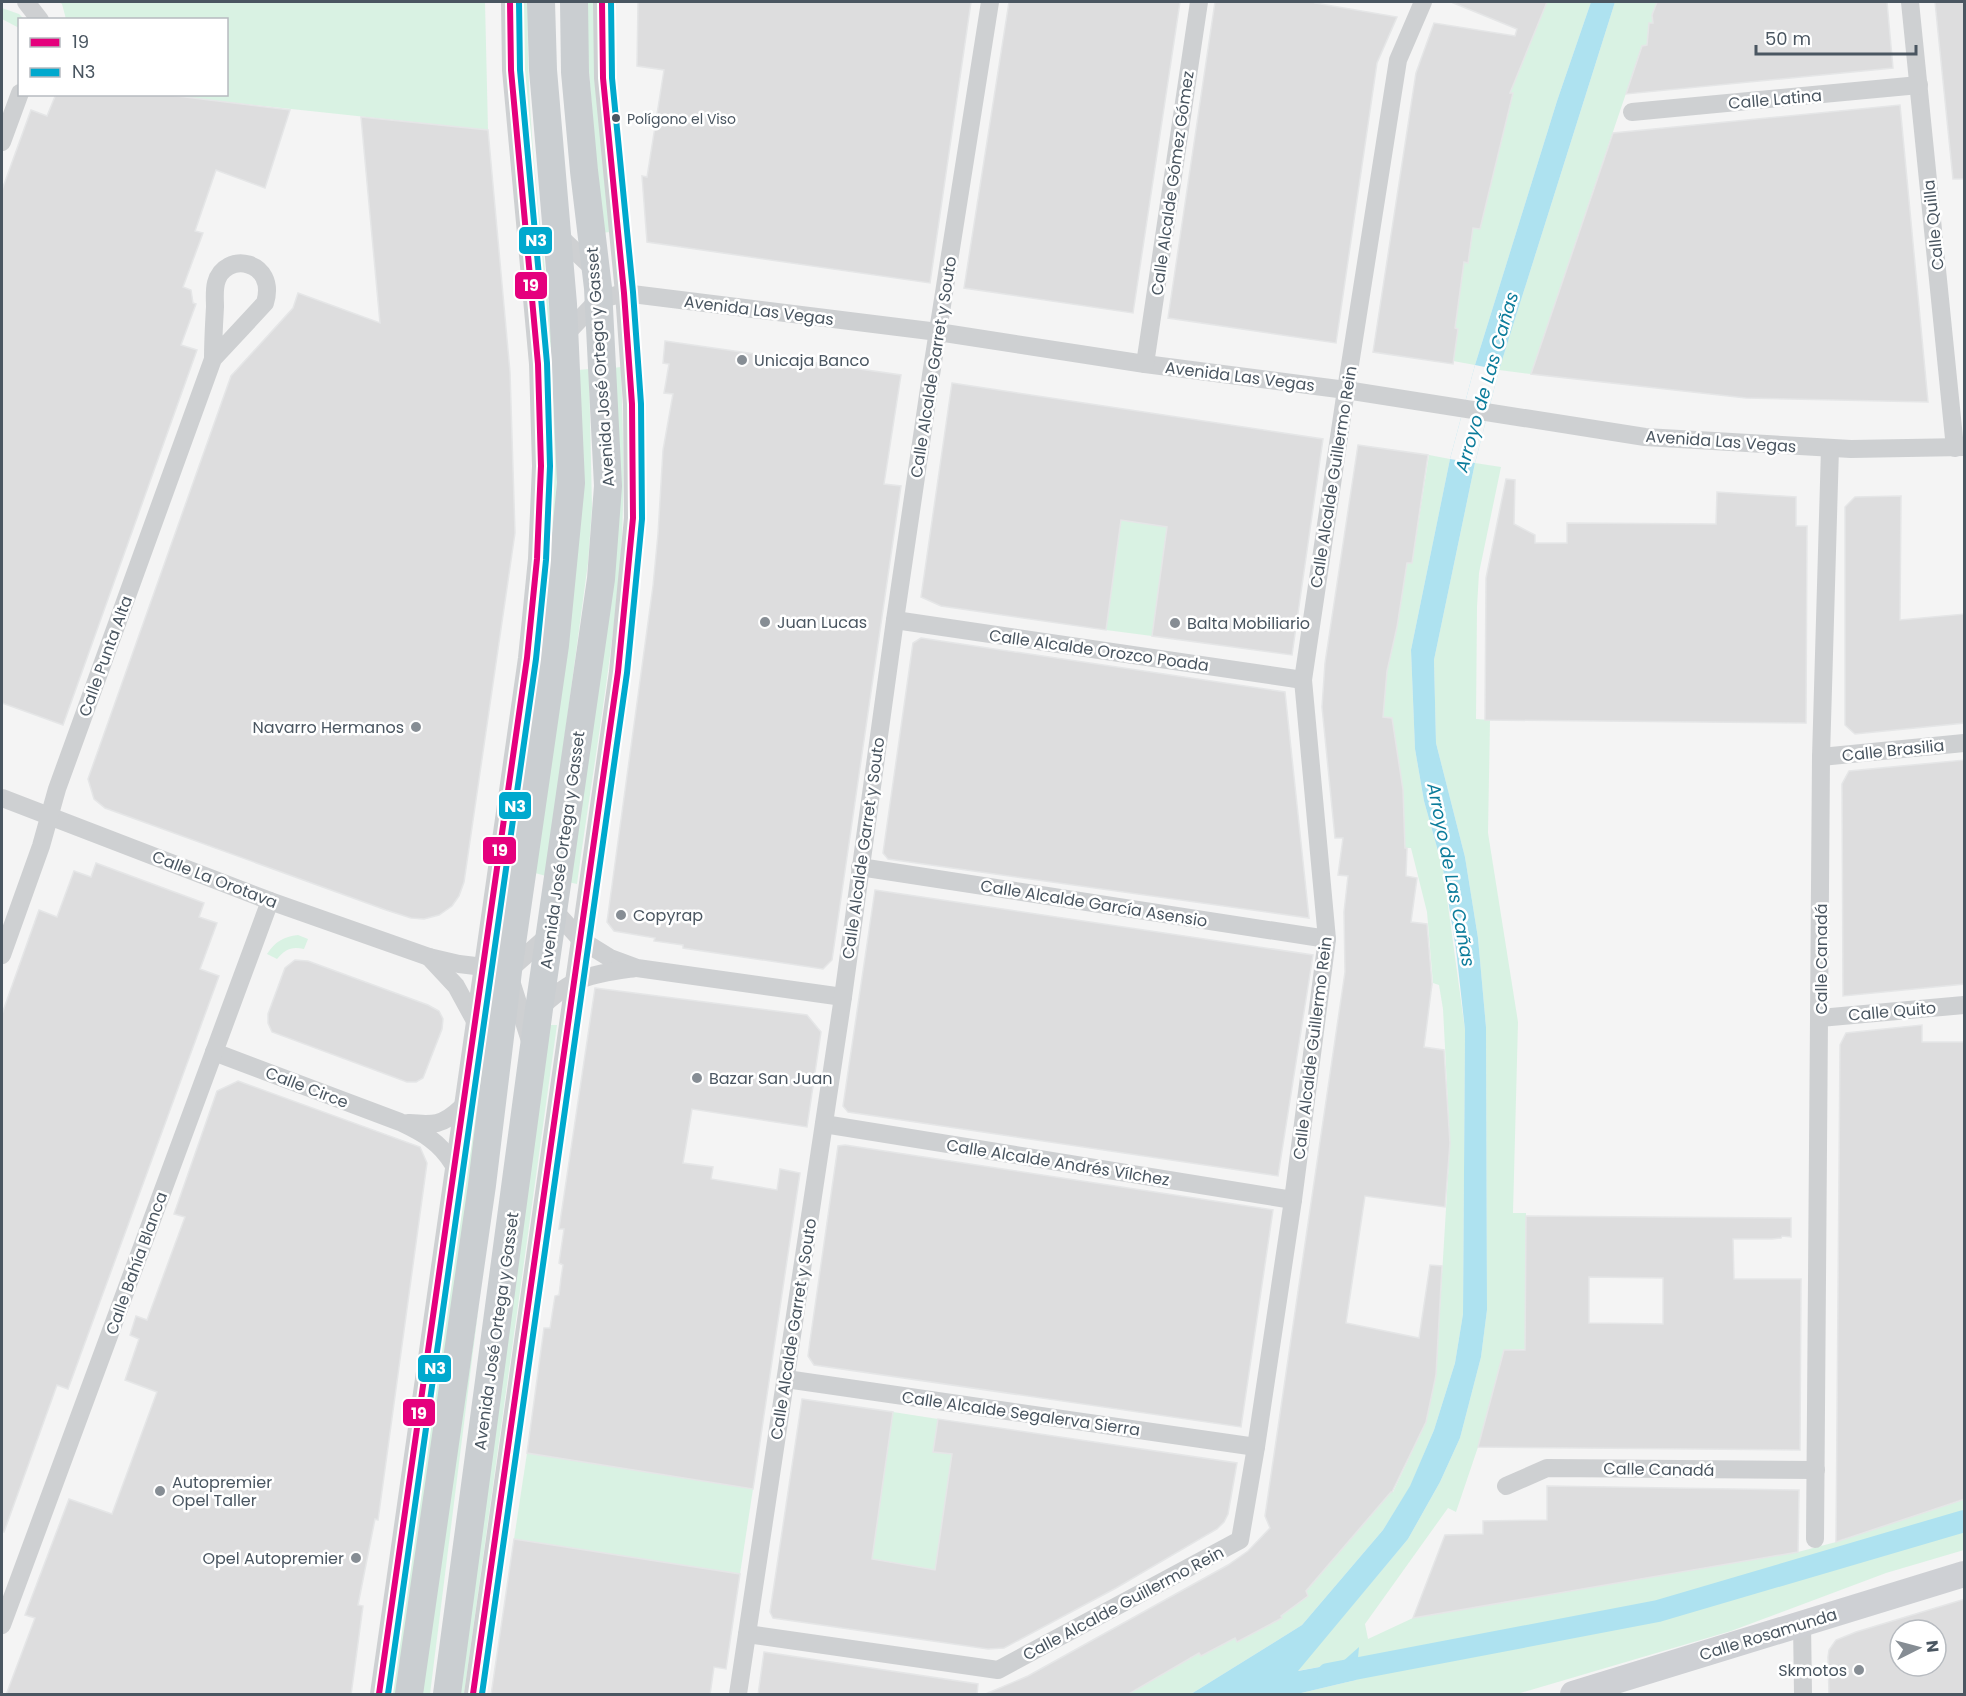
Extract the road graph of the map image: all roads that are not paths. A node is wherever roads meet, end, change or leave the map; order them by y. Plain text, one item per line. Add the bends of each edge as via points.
1 (26, 2) edge
2 (510, 2) edge
3 (541, 2) edge
4 (574, 2) edge
5 (602, 2) edge
6 (990, 2) edge
7 (1199, 2) edge
8 (1423, 2) edge
9 (1910, 2) edge
10 (38, 18) edge
11 (1919, 85) junction
12 (19, 96) edge
13 (1632, 112) dead end
14 (2, 142) edge
15 (557, 234) junction
16 (596, 271) junction
17 (611, 296) junction
18 (938, 332) junction
19 (564, 336) junction
20 (213, 359) junction
21 (1145, 364) junction
22 (1346, 390) junction
23 (1960, 447) edge
24 (1830, 448) junction
25 (895, 620) junction
26 (1303, 680) junction
27 (1965, 743) edge
28 (1821, 757) junction
29 (2, 798) edge
30 (50, 816) junction
31 (860, 867) junction
32 (270, 901) junction
33 (551, 921) junction
34 (1327, 939) junction
35 (581, 940) junction
36 (2, 955) edge
37 (429, 957) junction
38 (637, 968) junction
39 (495, 969) junction
40 (575, 981) junction
41 (843, 998) junction
42 (1965, 1005) edge
43 (539, 1009) junction
44 (1821, 1018) junction
45 (474, 1019) junction
46 (214, 1052) junction
47 (534, 1053) junction
48 (461, 1108) junction
49 (400, 1122) junction
50 (824, 1124) junction
51 (453, 1164) junction
52 (1293, 1200) junction
53 (786, 1379) junction
54 (1256, 1448) junction
55 (1815, 1470) junction
56 (1506, 1486) dead end
57 (1815, 1539) dead end
58 (1965, 1574) edge
59 (1802, 1623) junction
60 (2, 1625) edge
61 (747, 1634) junction
62 (379, 1695) edge
63 (409, 1695) edge
64 (447, 1695) edge
65 (473, 1695) edge
66 (738, 1695) edge
67 (1573, 1695) edge
68 (1803, 1695) edge

1 - 10 street
2 - 39 street, Avenida José Ortega y Gasset via 511,70 538,364 541,466 537,559
3 - 15 main road, Avenida José Ortega y Gasset
4 - 16 main road, Avenida José Ortega y Gasset via 575,72
5 - 17 street, Avenida José Ortega y Gasset
6 - 18 street, Calle Alcalde Garret y Souto
7 - 21 street, Calle Alcalde Gómez Gómez
8 - 22 street, Calle Alcalde Guillermo Rein via 1398,60
9 - 11 street, Calle Quilla
11 - 13 street, Calle Latina
11 - 23 street, Calle Quilla
12 - 14 street
15 - 16 street
15 - 19 main road, Avenida José Ortega y Gasset
16 - 17 main road, Avenida José Ortega y Gasset
17 - 18 street, Avenida Las Vegas
17 - 19 street
17 - 33 main road, Avenida José Ortega y Gasset via 608,486 602,579
17 - 35 street, Avenida José Ortega y Gasset via 632,404 633,518 618,672
18 - 21 street, Avenida Las Vegas
18 - 25 street, Calle Alcalde Garret y Souto
19 - 39 main road, Avenida José Ortega y Gasset via 571,483 555,645
20 - 20 street, Calle Punta Alta via 265,303 268,284 251,265 242,263 225,269 216,284
20 - 30 street, Calle Punta Alta
21 - 22 street, Avenida Las Vegas
22 - 24 street, Avenida Las Vegas via 1645,437
22 - 26 street, Calle Alcalde Guillermo Rein
23 - 24 street, Avenida Las Vegas
24 - 28 street, Calle Canadá
25 - 26 street, Calle Alcalde Orozco Poada
25 - 31 street, Calle Alcalde Garret y Souto
26 - 34 street, Calle Alcalde Guillermo Rein
27 - 28 street, Calle Brasilia
28 - 44 street, Calle Canadá
29 - 30 street, Calle La Orotava
30 - 32 street, Calle La Orotava
30 - 36 street, Calle Punta Alta
31 - 34 street, Calle Alcalde García Asensio
31 - 41 street, Calle Alcalde Garret y Souto
32 - 37 street, Calle La Orotava
32 - 46 street, Calle Bahía Blanca
33 - 35 street
33 - 39 street
33 - 43 main road, Avenida José Ortega y Gasset
34 - 52 street, Calle Alcalde Guillermo Rein
35 - 38 street via 610,958
35 - 40 street, Avenida José Ortega y Gasset
37 - 39 street, Calle La Orotava
37 - 45 street, Calle La Orotava via 456,986
38 - 40 street
38 - 41 street
39 - 45 street, Avenida José Ortega y Gasset
39 - 47 street
39 - 63 main road, Avenida José Ortega y Gasset via 482,1185
40 - 43 street
40 - 65 street, Avenida José Ortega y Gasset
41 - 50 street, Calle Alcalde Garret y Souto
42 - 44 street, Calle Quito
43 - 47 main road, Avenida José Ortega y Gasset
44 - 55 street, Calle Canadá
45 - 48 street, Avenida José Ortega y Gasset
46 - 49 street, Calle Circe
46 - 60 street, Calle Bahía Blanca
47 - 64 main road, Avenida José Ortega y Gasset
48 - 49 street, Calle Circe via 448,1121 429,1125
48 - 51 street, Avenida José Ortega y Gasset
49 - 51 street, Calle Circe via 440,1145
50 - 52 street, Calle Alcalde Andrés Vílchez
50 - 53 street, Calle Alcalde Garret y Souto
51 - 62 street, Avenida José Ortega y Gasset
52 - 54 street, Calle Alcalde Guillermo Rein
53 - 54 street, Calle Alcalde Segalerva Sierra
53 - 61 street, Calle Alcalde Garret y Souto
54 - 61 street, Calle Alcalde Guillermo Rein via 1240,1540 998,1670
55 - 56 street, Calle Canadá via 1547,1468
55 - 57 street, Calle Canadá
58 - 59 main road, Calle Rosamunda
59 - 67 main road, Calle Rosamunda
59 - 68 street
61 - 66 street, Calle Alcalde Garret y Souto

